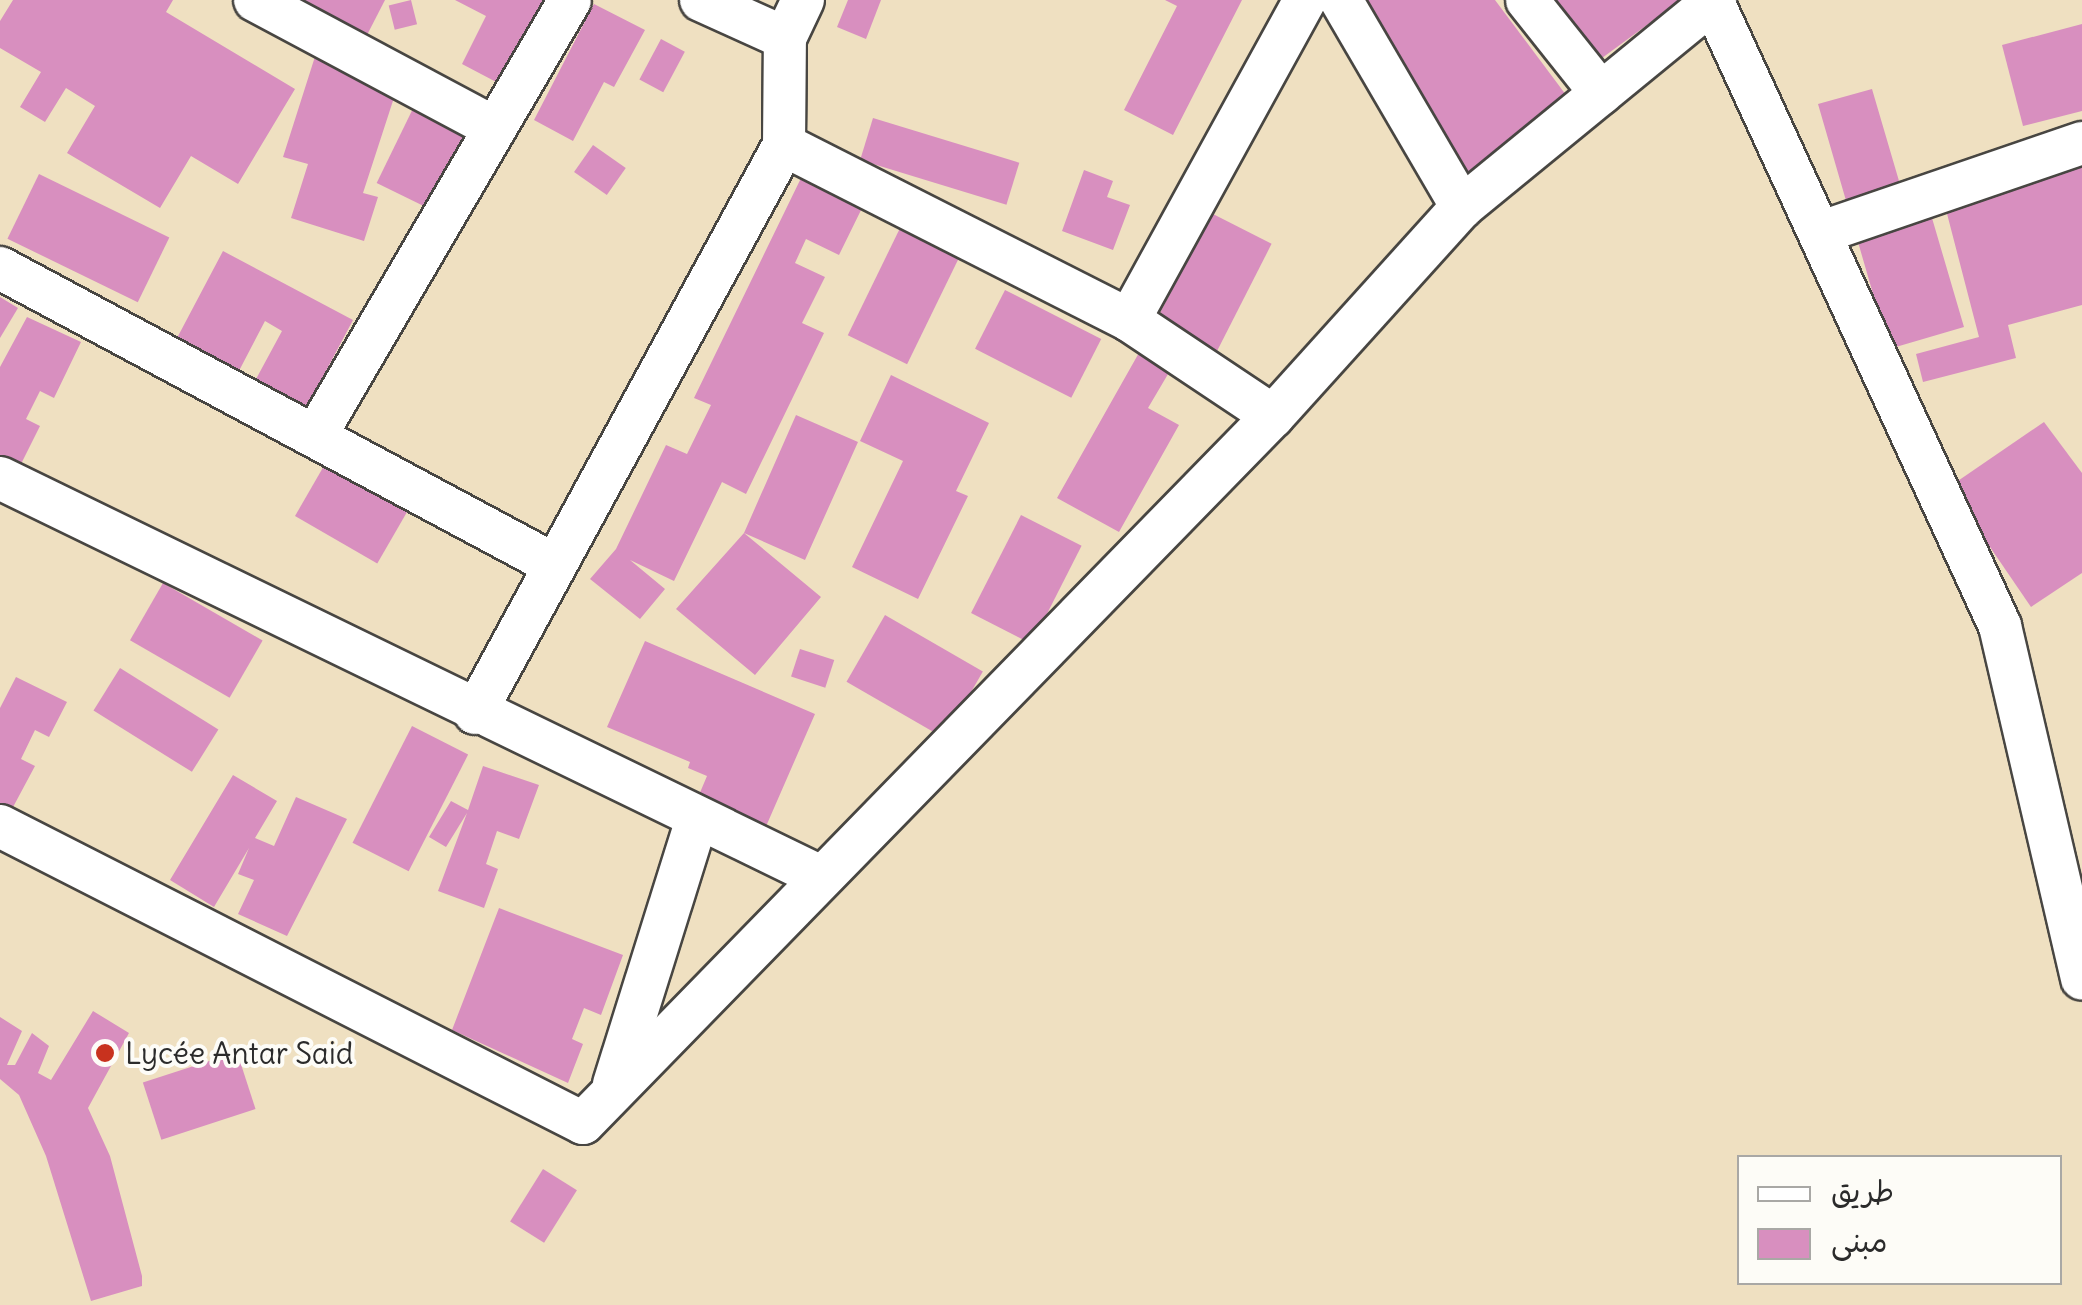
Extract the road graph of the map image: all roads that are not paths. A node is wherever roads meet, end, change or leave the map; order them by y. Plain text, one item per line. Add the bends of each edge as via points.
1 (254, 0) edge
2 (570, 0) edge
3 (701, 0) edge
4 (803, 0) edge
5 (1305, 0) edge
6 (1342, 0) edge
7 (1527, 0) edge
8 (1713, 0) edge
9 (785, 38) junction
10 (1602, 92) junction
11 (495, 128) junction
12 (2082, 143) edge
13 (784, 144) junction
14 (1462, 207) junction
15 (1822, 232) junction
16 (0, 268) edge
17 (1129, 320) junction
18 (1273, 416) junction
19 (317, 433) junction
20 (0, 478) edge
21 (552, 564) junction
22 (474, 712) junction
23 (696, 822) junction
24 (0, 826) edge
25 (821, 878) junction
26 (2082, 979) edge
27 (611, 1093) junction

1 - 11 street
2 - 11 street
3 - 9 street
4 - 9 street
5 - 17 street
6 - 14 street
7 - 10 street
8 - 10 street
8 - 15 street
9 - 13 street
10 - 14 street
11 - 19 street
12 - 15 street
13 - 17 street
13 - 21 street
14 - 18 street
15 - 26 street via 2000,626
16 - 19 street
17 - 18 street
18 - 25 street
19 - 21 street
20 - 22 street
21 - 22 street
22 - 23 street
23 - 25 street
23 - 27 street
24 - 27 street via 582,1123
25 - 27 street

